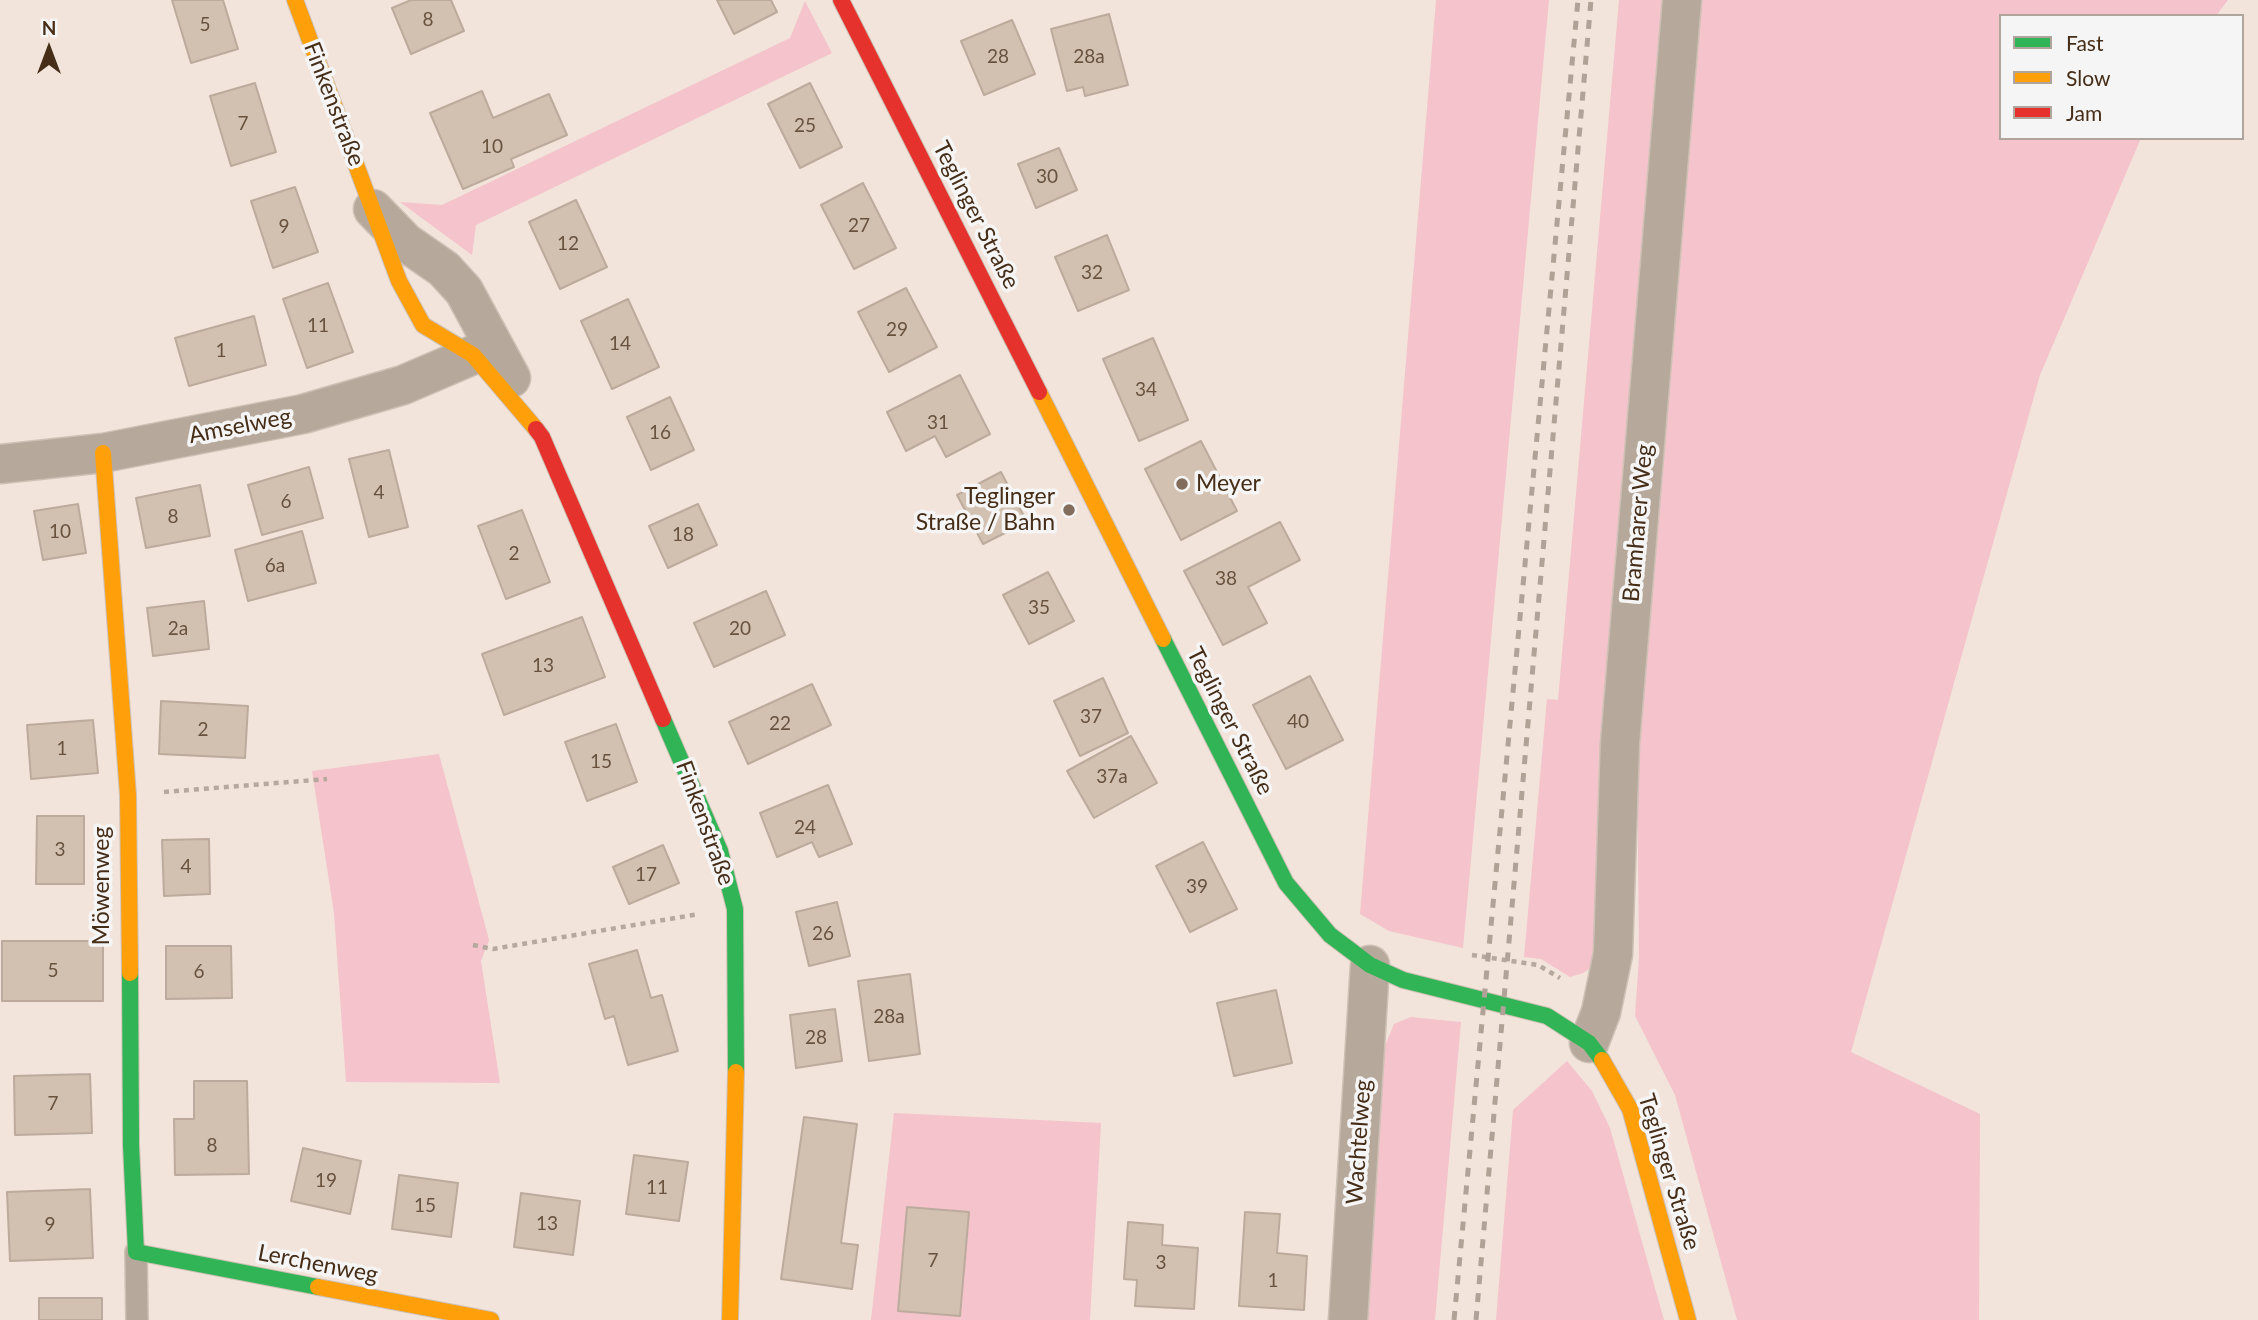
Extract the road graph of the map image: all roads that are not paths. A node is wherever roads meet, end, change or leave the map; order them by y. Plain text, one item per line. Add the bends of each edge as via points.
1 (295, 0) edge
2 (841, 0) edge
3 (1682, 0) edge
4 (373, 209) junction
5 (472, 355) junction
6 (542, 437) junction
7 (103, 453) junction
8 (0, 464) edge
9 (1370, 965) junction
10 (1595, 1028) junction
11 (136, 1252) junction
12 (137, 1320) edge
13 (491, 1320) edge
14 (730, 1320) edge
15 (1348, 1320) edge
16 (1688, 1320) edge

1 - 4 street, Finkenstraße
2 - 9 street, Teglinger Straße via 1286,883 1330,935
3 - 10 street, Bramharer Weg via 1620,743 1613,954
4 - 5 street, Finkenstraße via 399,281 423,324
4 - 6 street, Finkenstraße via 464,290
5 - 6 street, Finkenstraße
5 - 7 street, Amselweg via 403,384 303,414
6 - 14 street, Finkenstraße via 706,814 735,909 738,1001
7 - 8 street, Amselweg
7 - 11 street, Möwenweg via 128,795
9 - 10 street, Teglinger Straße via 1403,980
9 - 15 street, Wachtelweg
10 - 16 street, Teglinger Straße via 1630,1109
11 - 12 lane, Möwenweg
11 - 13 street, Lerchenweg

